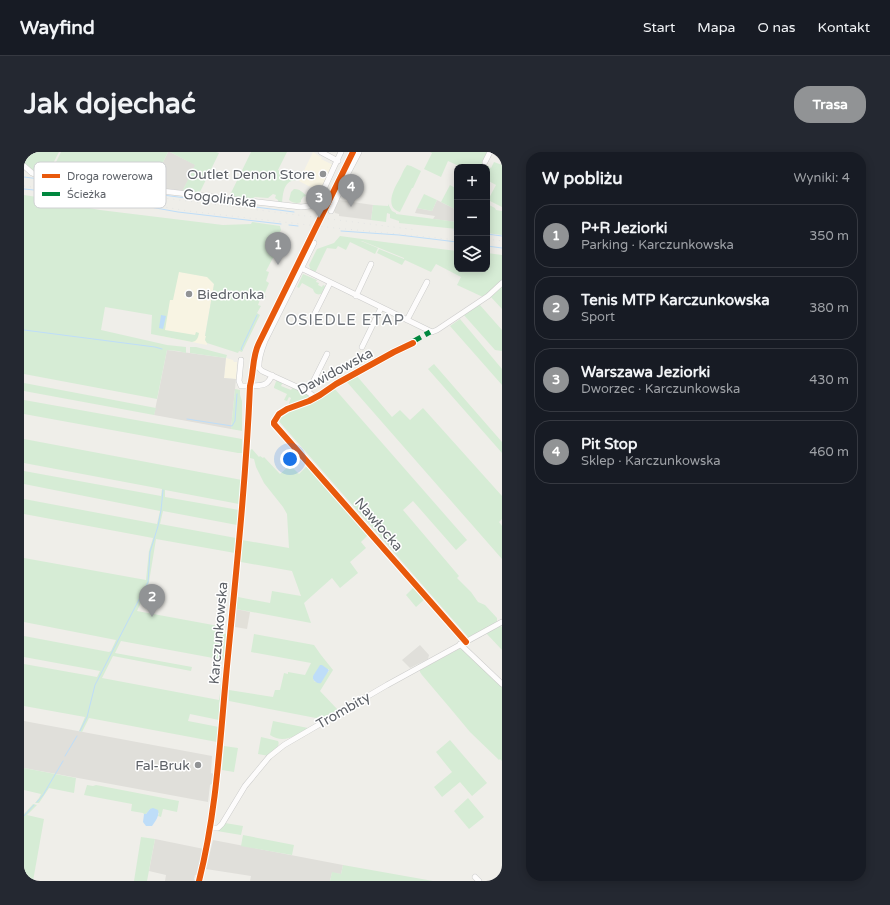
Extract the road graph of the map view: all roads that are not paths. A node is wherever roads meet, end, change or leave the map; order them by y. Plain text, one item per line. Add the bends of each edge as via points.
1 (321, 152) edge
2 (342, 152) edge
3 (350, 152) edge
4 (353, 152) edge
5 (359, 152) edge
6 (490, 152) edge
7 (338, 161) junction
8 (484, 162) dead end
9 (24, 166) edge
10 (34, 174) edge
11 (166, 192) edge
12 (331, 211) dead end
13 (322, 212) junction
14 (314, 243) dead end
15 (371, 264) dead end
16 (301, 268) junction
17 (427, 282) dead end
18 (330, 283) junction
19 (502, 284) edge
20 (356, 296) junction
21 (381, 308) junction
22 (408, 320) junction
23 (311, 322) dead end
24 (413, 344) dead end
25 (362, 347) dead end
26 (327, 354) dead end
27 (242, 360) dead end
28 (272, 375) junction
29 (250, 386) junction
30 (308, 392) junction
31 (314, 398) junction
32 (274, 424) joint
33 (502, 622) edge
34 (466, 642) junction
35 (460, 644) junction
36 (502, 684) edge
37 (210, 828) junction
38 (199, 881) edge

1 - 7 street
2 - 7 street
3 - 13 street, Karczunkowska
4 - 13 street, Karczunkowska
5 - 12 street
6 - 8 street
7 - 11 street, Gogolińska via 315,203 307,207
9 - 10 street, Gogolińska
13 - 29 street, Karczunkowska, bridge via 257,346
14 - 16 street
15 - 20 street
16 - 18 street
16 - 28 street via 261,351 259,368
17 - 22 street
18 - 20 street
18 - 23 street
19 - 22 street via 432,332
20 - 21 street
21 - 22 street
21 - 25 street
24 - 31 street, Dawidowska via 394,352
26 - 30 street
27 - 29 street via 239,384
28 - 29 street via 264,385
28 - 30 street
29 - 37 street, Karczunkowska via 246,464 219,764
30 - 31 street
31 - 32 street, Dawidowska via 282,412
32 - 34 street, Nawłocka
33 - 34 street, Trombity
34 - 35 street, Trombity
35 - 36 street
35 - 37 street, Trombity via 284,745 268,757 245,786 222,824 218,828
37 - 38 street, Karczunkowska

